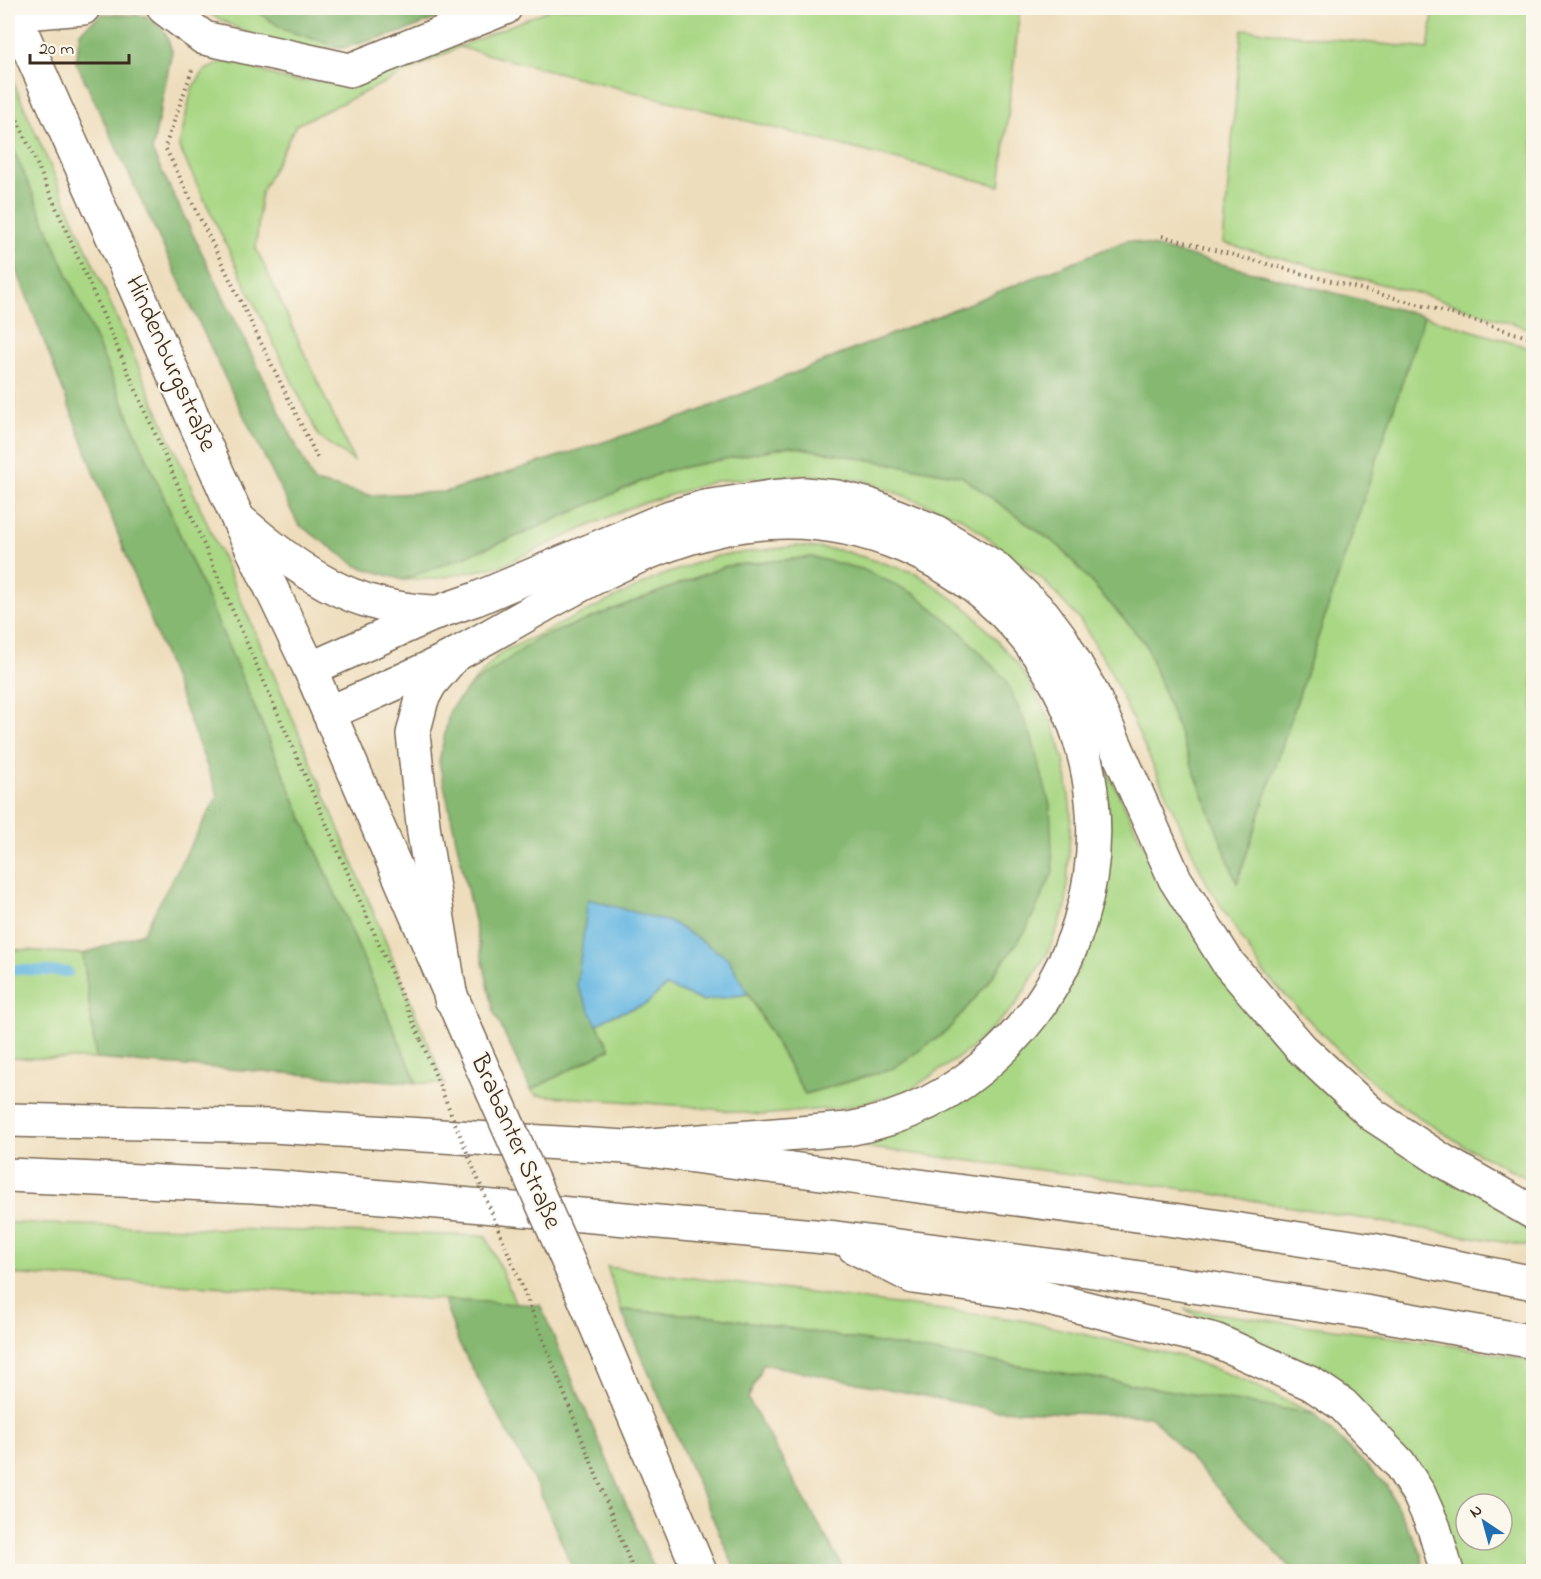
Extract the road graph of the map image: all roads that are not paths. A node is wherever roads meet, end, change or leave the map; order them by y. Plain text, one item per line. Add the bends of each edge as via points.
1 (83, 8) edge
2 (164, 8) edge
3 (505, 8) edge
4 (12, 11) edge
5 (238, 519) junction
6 (438, 612) junction
7 (455, 654) junction
8 (310, 669) junction
9 (329, 713) junction
10 (451, 999) junction
11 (8, 1120) edge
12 (626, 1147) junction
13 (8, 1175) edge
14 (1533, 1213) edge
15 (836, 1238) junction
16 (1533, 1283) edge
17 (1533, 1342) edge
18 (700, 1572) edge
19 (1447, 1572) edge

1 - 4 main road, Hindenburgstraße
2 - 3 main road via 204,38 350,70
4 - 5 main road, Hindenburgstraße
5 - 6 main road via 278,553 348,595 383,607
5 - 8 main road, Hindenburgstraße
6 - 8 main road
6 - 14 main road via 670,517 737,500 804,494 837,497 869,505 934,531 994,567 1043,614 1061,638 1093,695 1175,879 1228,963 1300,1048 1373,1115
7 - 9 main road
7 - 10 main road via 422,699 413,734 424,833
7 - 12 main road via 572,590 680,541 743,525 831,524 860,530 920,553 981,592 1041,656 1059,686 1083,747 1094,843 1092,879 1084,914 1060,974 1040,1006 980,1071 925,1105 872,1125
8 - 9 main road, Hindenburgstraße
9 - 10 main road, Brabanter Straße
10 - 18 main road, Brabanter Straße, bridge via 590,1311
11 - 12 main road via 272,1126
12 - 16 main road via 1372,1250
13 - 15 main road via 272,1186
15 - 17 main road via 1087,1270
15 - 19 main road via 913,1277 1025,1293 1215,1340 1312,1384 1343,1405 1399,1463 1434,1528

